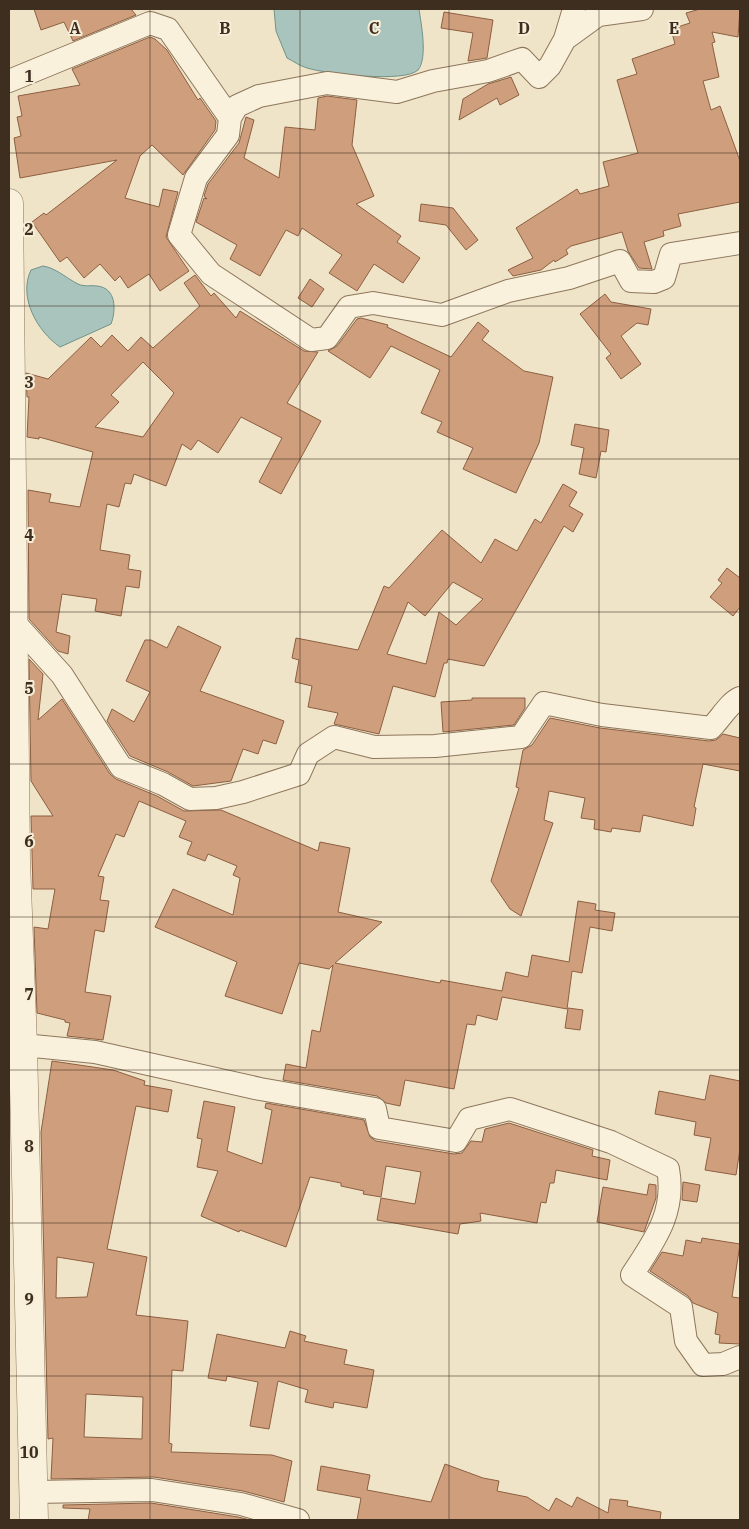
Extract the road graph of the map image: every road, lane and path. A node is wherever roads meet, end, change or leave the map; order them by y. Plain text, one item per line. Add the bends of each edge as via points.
1 (574, 9) edge
2 (642, 9) edge
3 (565, 39) junction
4 (9, 81) edge
5 (230, 118) junction
6 (9, 203) edge
7 (740, 243) edge
8 (11, 618) edge
9 (740, 698) edge
10 (24, 1045) junction
11 (740, 1357) edge
12 (34, 1492) junction
13 (34, 1520) edge
14 (298, 1520) edge

1 - 3 street
2 - 3 street via 598,15
3 - 5 street via 540,77 522,59 488,71 433,81 397,92 327,83 259,96 237,106
4 - 5 street via 150,23 168,29
5 - 7 street via 228,135 196,178 179,236 211,274 311,340 327,338 349,307 373,303 442,315 508,292 569,278 620,261 631,281 654,282 664,278 671,254
6 - 8 street
8 - 9 street via 62,675 121,767 190,799 243,792 299,774 308,754 334,737 374,747 435,746 520,737 544,703 602,715 711,728 732,702
8 - 10 street
10 - 11 street via 95,1052 260,1089 375,1109 379,1128 456,1142 469,1119 510,1108 611,1142 668,1169 671,1188 660,1231 632,1275 681,1307 686,1341 703,1365 724,1364
10 - 12 street
12 - 13 street
12 - 14 street via 152,1490 241,1504

